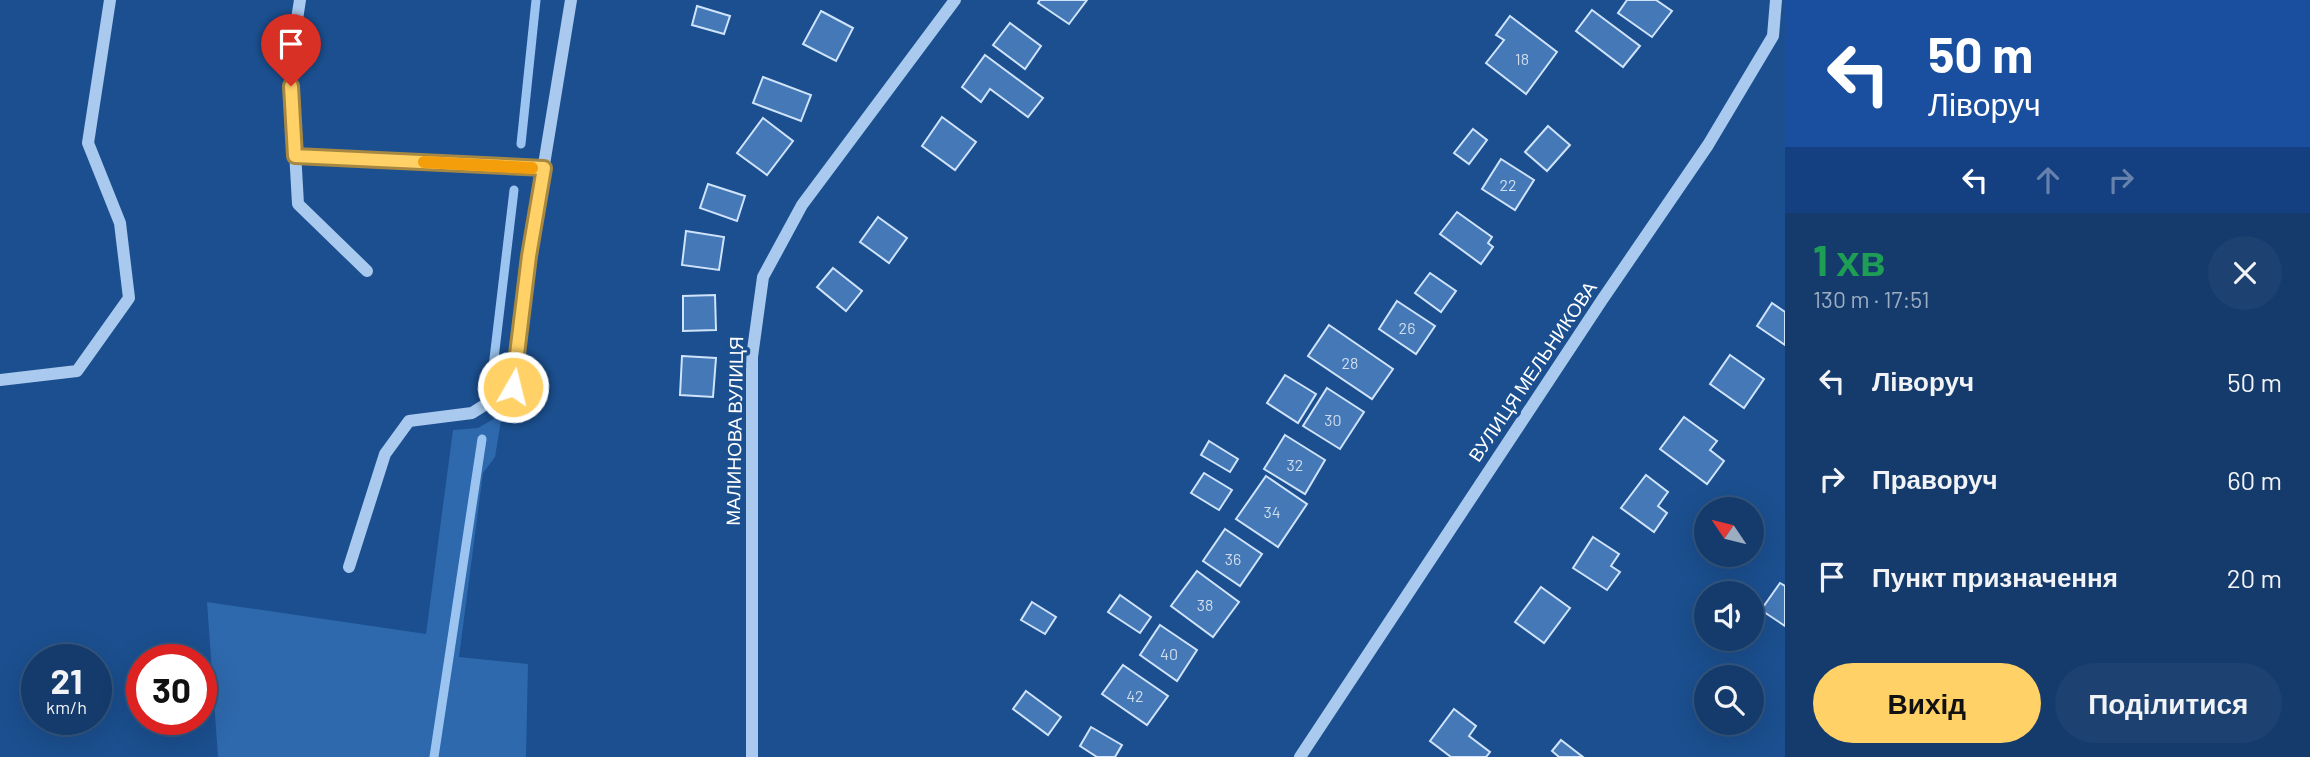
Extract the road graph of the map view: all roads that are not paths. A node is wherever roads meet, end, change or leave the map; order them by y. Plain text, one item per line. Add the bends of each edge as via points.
1 (110, 0) edge
2 (300, 0) edge
3 (572, 0) edge
4 (955, 0) edge
5 (1776, 0) edge
6 (295, 156) junction
7 (544, 168) junction
8 (367, 271) dead end
9 (0, 380) edge
10 (349, 567) dead end
11 (752, 757) edge
12 (1300, 757) edge

1 - 9 street via 88,143 120,223 129,298 78,371
2 - 6 street via 290,63
3 - 7 street
4 - 11 street, МАЛИНОВА ВУЛИЦЯ via 802,205 763,277 751,357
5 - 12 street, ВУЛИЦЯ МЕЛЬНИКОВА via 1773,36 1708,145
6 - 7 street
6 - 8 street via 298,204
7 - 10 street via 513,387 472,412 409,421 385,454

